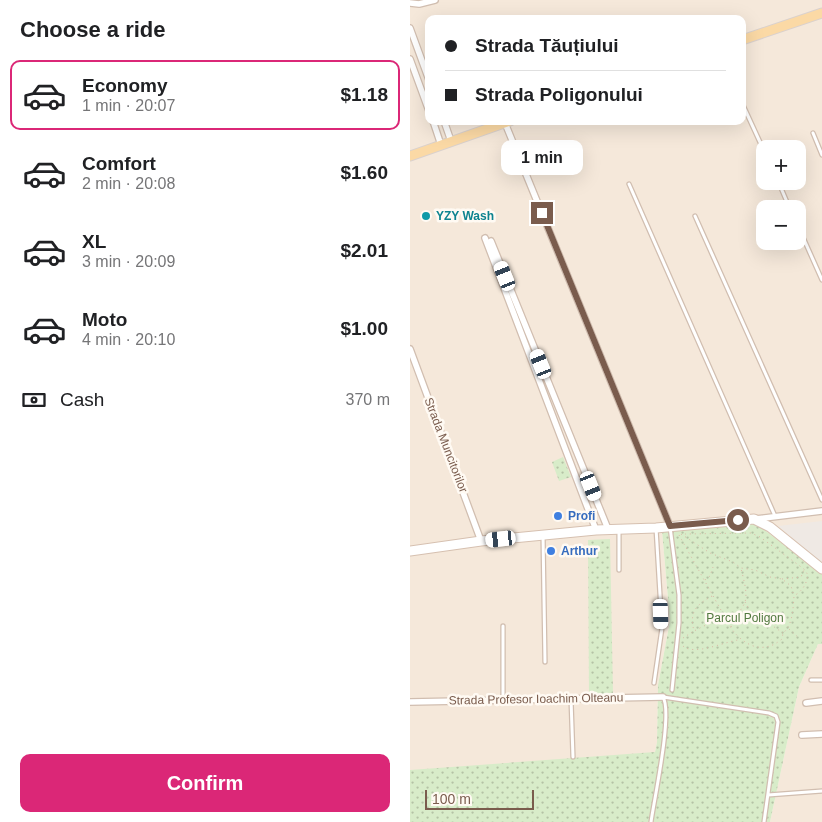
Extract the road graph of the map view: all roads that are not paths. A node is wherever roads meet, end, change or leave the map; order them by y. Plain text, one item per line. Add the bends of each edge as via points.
1 (434, 0) edge
2 (410, 3) edge
3 (822, 13) edge
4 (410, 28) edge
5 (746, 39) edge
6 (410, 59) edge
7 (425, 69) edge
8 (425, 100) edge
9 (746, 112) edge
10 (434, 125) edge
11 (445, 125) edge
12 (499, 125) edge
13 (509, 125) edge
14 (813, 133) dead end
15 (759, 140) edge
16 (451, 142) junction
17 (441, 145) junction
18 (822, 155) edge
19 (410, 156) edge
20 (629, 184) dead end
21 (695, 216) dead end
22 (806, 244) edge
23 (822, 280) edge
24 (410, 349) edge
25 (822, 500) edge
26 (822, 511) edge
27 (775, 516) junction
28 (754, 519) junction
29 (656, 528) junction
30 (608, 529) junction
31 (619, 529) junction
32 (673, 529) junction
33 (596, 530) junction
34 (543, 535) junction
35 (481, 541) junction
36 (410, 551) edge
37 (822, 569) edge
38 (619, 570) dead end
39 (502, 626) dead end
40 (545, 662) dead end
41 (811, 680) dead end
42 (822, 680) edge
43 (654, 683) dead end
44 (672, 690) dead end
45 (663, 697) junction
46 (571, 698) junction
47 (503, 700) junction
48 (822, 701) edge
49 (410, 702) edge
50 (806, 703) dead end
51 (822, 734) edge
52 (802, 735) dead end
53 (572, 757) dead end
54 (822, 791) edge
55 (768, 795) junction
56 (651, 822) edge
57 (764, 822) edge

1 - 2 street
3 - 5 main road
4 - 7 street
6 - 8 street
9 - 15 lane
10 - 17 street
11 - 16 street
12 - 16 main road
13 - 32 street
14 - 18 lane
16 - 17 main road
17 - 19 main road
20 - 27 lane
21 - 25 lane
22 - 23 lane
24 - 35 street, Strada Muncitorilor
26 - 27 street
27 - 28 street
28 - 32 main road
28 - 37 main road via 770,526
29 - 31 main road
29 - 32 main road
29 - 43 lane via 662,628
30 - 31 main road
30 - 33 main road
30 - 33 street via 488,240
31 - 38 lane
32 - 44 lane via 679,623
33 - 34 main road
34 - 35 main road
34 - 40 lane
35 - 36 main road
39 - 47 lane
41 - 42 lane
45 - 46 street, Strada Profesor Ioachim Olteanu
45 - 55 lane via 776,716 778,722
45 - 56 lane via 665,722
46 - 47 street, Strada Profesor Ioachim Olteanu
46 - 53 lane
47 - 49 street, Strada Profesor Ioachim Olteanu
48 - 50 street
51 - 52 street
54 - 55 lane
55 - 57 lane

